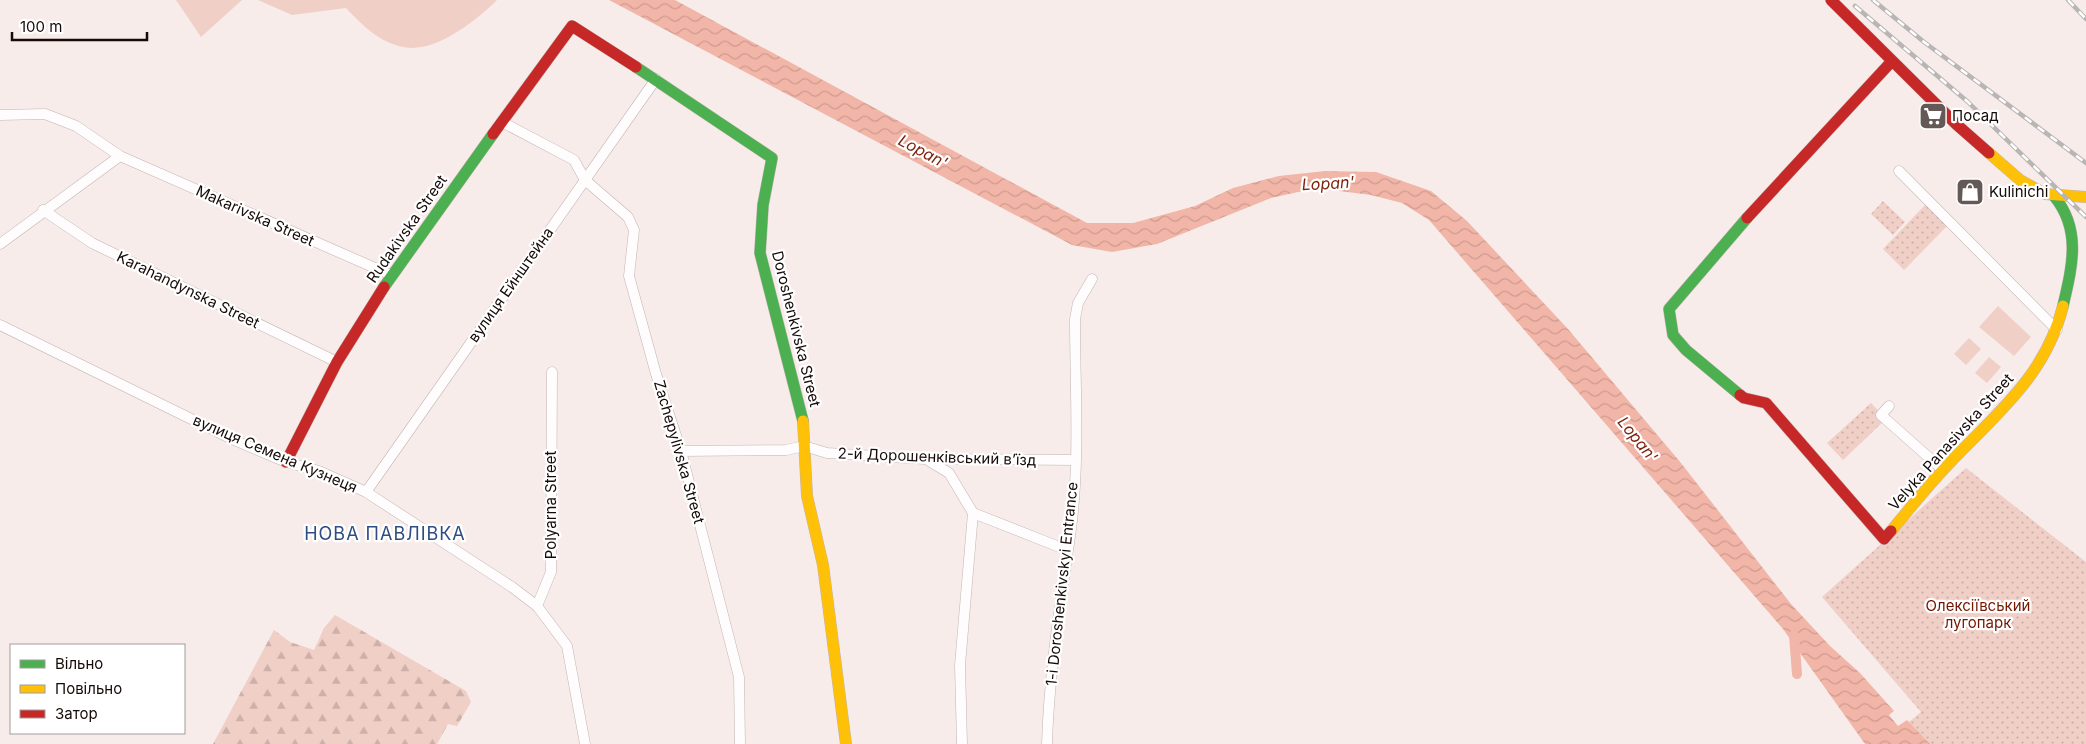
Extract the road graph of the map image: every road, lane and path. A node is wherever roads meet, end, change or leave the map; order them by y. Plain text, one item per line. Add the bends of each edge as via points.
1 (1831, 0) edge
2 (572, 26) joint
3 (1892, 61) junction
4 (656, 79) junction
5 (0, 115) edge
6 (502, 122) junction
7 (120, 156) junction
8 (1899, 171) dead end
9 (585, 180) junction
10 (2054, 196) junction
11 (2086, 197) edge
12 (43, 210) junction
13 (0, 244) edge
14 (391, 275) junction
15 (1092, 278) dead end
16 (0, 326) edge
17 (2057, 330) junction
18 (337, 362) junction
19 (552, 372) dead end
20 (1889, 406) dead end
21 (804, 446) junction
22 (681, 451) junction
23 (925, 459) junction
24 (1075, 460) junction
25 (286, 462) junction
26 (1943, 470) junction
27 (366, 492) junction
28 (974, 513) junction
29 (1066, 550) junction
30 (537, 606) junction
31 (742, 743) edge
32 (585, 744) edge
33 (846, 744) edge
34 (962, 744) edge
35 (1047, 744) edge

1 - 3 street
2 - 4 street, Doroshenkivska Street
2 - 6 street, Rudakivska Street
3 - 10 street via 1956,124 2020,180 2034,190
3 - 26 street, Velyka Panasivska Street via 1714,254 1669,310 1670,328 1686,350 1730,388 1744,398 1766,403 1884,539
4 - 9 street, вулиця Ейнштейна
4 - 21 street, Doroshenkivska Street via 772,158 760,253 805,428
5 - 7 street, Makarivska Street via 45,114 76,126
6 - 9 street, Zachepylivska Street via 574,160
6 - 14 street, Rudakivska Street
7 - 12 street
7 - 14 street, Makarivska Street
8 - 17 street
9 - 22 street, Zachepylivska Street via 628,217 634,230 629,276
9 - 27 street, вулиця Ейнштейна
10 - 11 street
10 - 17 street, Velyka Panasivska Street via 2065,209 2071,225 2073,250
12 - 13 street
12 - 18 street, Karahandynska Street via 92,243
14 - 18 street, Rudakivska Street
15 - 24 street, 1-i Doroshenkivskyi Entrance via 1078,303 1075,319
16 - 25 street, вулиця Семена Кузнеця
17 - 26 street, Velyka Panasivska Street via 2018,394
18 - 25 street, Rudakivska Street
19 - 30 street, Polyarna Street via 551,572
20 - 26 street via 1881,415
21 - 22 street, 2-й Дорошенківський в’їзд via 786,450
21 - 23 street, 2-й Дорошенківський в’їзд via 828,453
21 - 33 street, Doroshenkivska Street via 807,496 823,565
22 - 31 street, Zachepylivska Street via 739,677
23 - 24 street, 2-й Дорошенківський в’їзд
23 - 28 street via 949,473
24 - 29 street, 1-i Doroshenkivskyi Entrance via 1071,528
25 - 27 street, вулиця Семена Кузнеця via 318,471
27 - 30 street, вулиця Семена Кузнеця
28 - 29 street
28 - 34 street via 960,665
29 - 35 street, 1-i Doroshenkivskyi Entrance via 1048,707
30 - 32 street via 567,646

